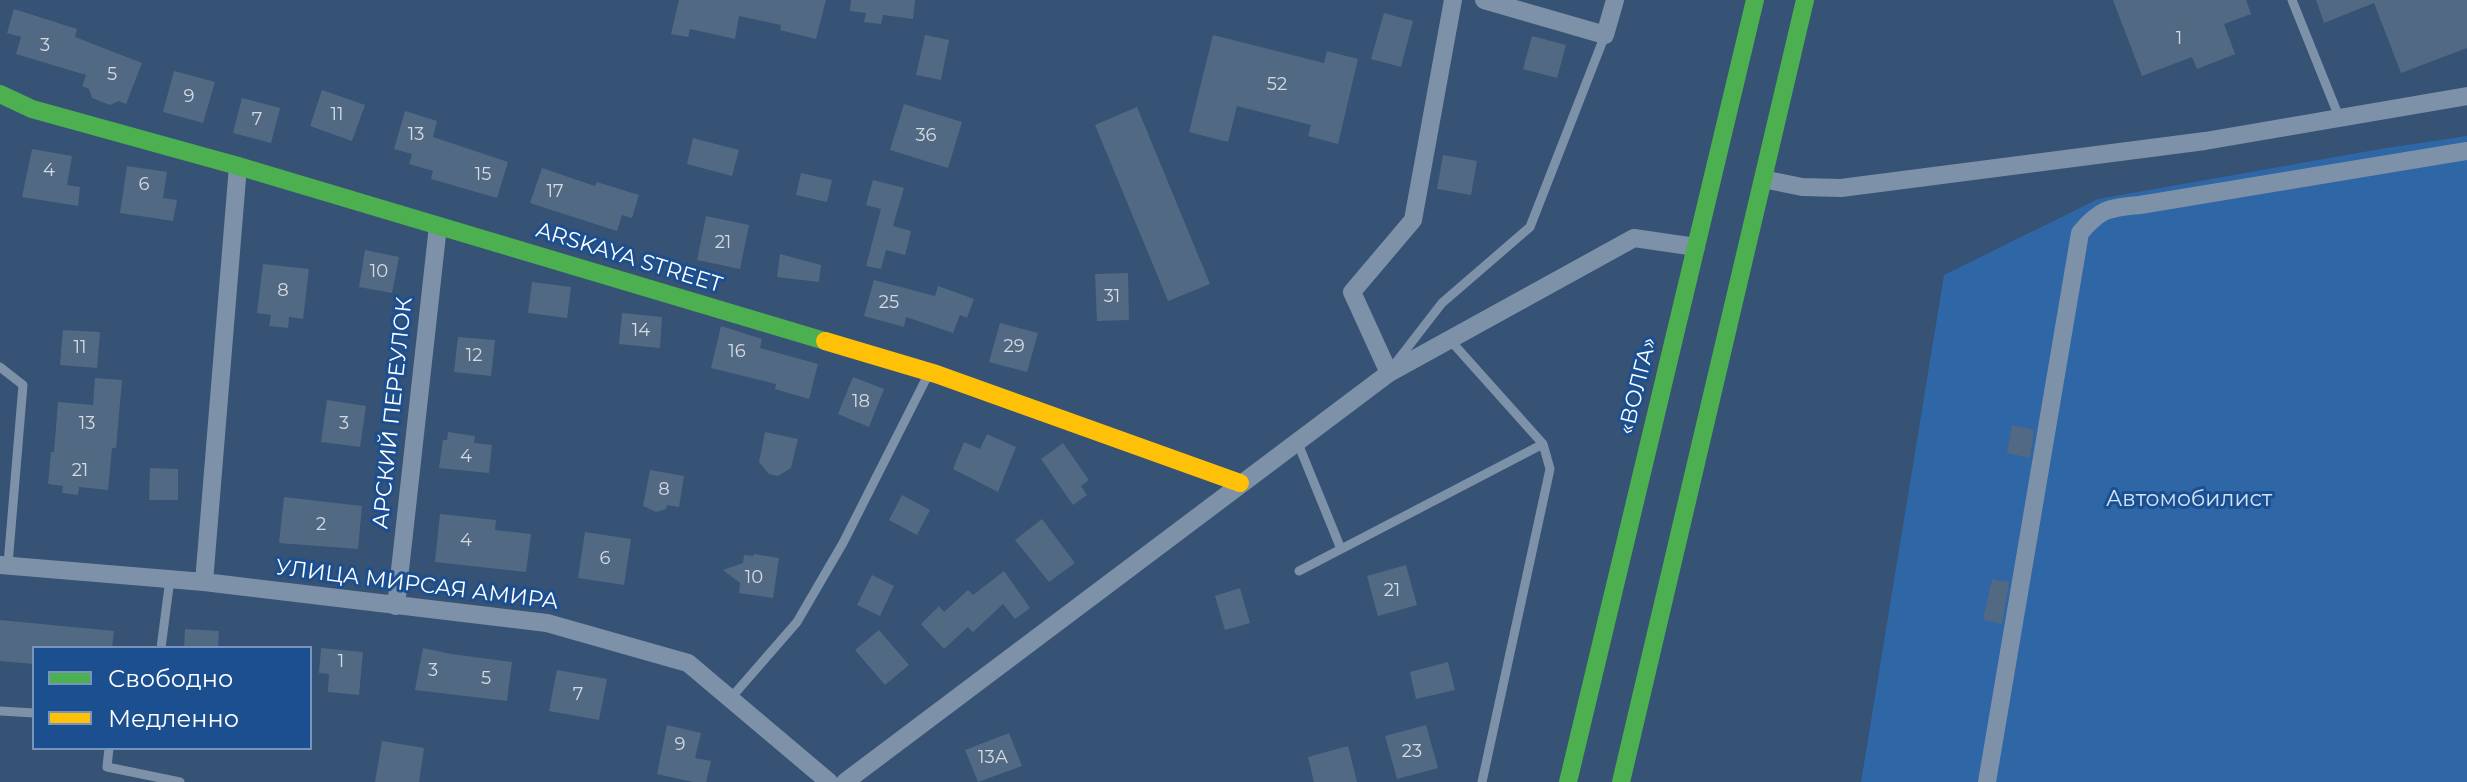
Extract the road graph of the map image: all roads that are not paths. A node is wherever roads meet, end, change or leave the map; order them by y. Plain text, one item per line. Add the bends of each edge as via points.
1 (1453, 0) edge
2 (1484, 0) edge
3 (1615, 0) edge
4 (1755, 0) edge
5 (1805, 0) edge
6 (2292, 0) edge
7 (1605, 35) junction
8 (0, 94) edge
9 (2467, 96) edge
10 (2339, 117) junction
11 (2467, 151) edge
12 (238, 166) junction
13 (1763, 179) junction
14 (438, 226) junction
15 (1696, 247) junction
16 (1450, 340) junction
17 (0, 367) edge
18 (929, 372) junction
19 (1389, 373) junction
20 (1297, 441) junction
21 (1543, 444) junction
22 (1240, 483) junction
23 (1341, 549) junction
24 (4, 565) edge
25 (1299, 571) dead end
26 (170, 579) junction
27 (204, 582) junction
28 (396, 606) junction
29 (161, 646) edge
30 (730, 699) junction
31 (0, 711) edge
32 (32, 713) edge
33 (109, 750) edge
34 (180, 782) edge
35 (829, 782) edge
36 (845, 782) edge
37 (1482, 782) edge
38 (1568, 782) edge
39 (1621, 782) edge
40 (1987, 782) edge

1 - 19 street via 1413,220 1352,292
2 - 7 street
3 - 7 street
4 - 15 main road, «ВОЛГА»
5 - 13 main road
6 - 10 lane
7 - 19 lane via 1530,227 1442,303
8 - 12 main road, ARSKAYA STREET via 32,109
9 - 10 street
10 - 13 street via 2205,141 1841,188
11 - 40 street via 2109,208 2080,233
12 - 14 main road, ARSKAYA STREET
12 - 27 street
13 - 39 main road
14 - 18 main road, ARSKAYA STREET
14 - 28 street, АРСКИЙ ПЕРЕУЛОК
15 - 16 street via 1634,238
15 - 38 main road, «ВОЛГА»
16 - 19 street
16 - 21 lane
17 - 24 lane via 23,385
18 - 22 main road, ARSKAYA STREET
18 - 30 lane via 797,622
19 - 20 street
20 - 22 street
20 - 23 lane
21 - 23 lane
21 - 37 lane via 1550,469
22 - 36 street
23 - 25 lane
24 - 26 street, УЛИЦА МИРСАЯ АМИРА
26 - 27 street, УЛИЦА МИРСАЯ АМИРА
26 - 29 lane
27 - 28 street, УЛИЦА МИРСАЯ АМИРА
28 - 30 street, УЛИЦА МИРСАЯ АМИРА via 547,623 688,663
30 - 35 street, УЛИЦА МИРСАЯ АМИРА
31 - 32 lane
33 - 34 lane via 107,767

